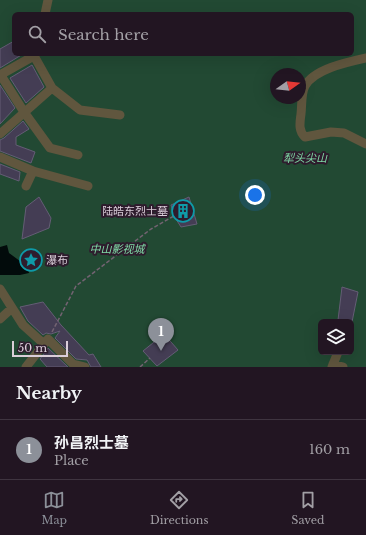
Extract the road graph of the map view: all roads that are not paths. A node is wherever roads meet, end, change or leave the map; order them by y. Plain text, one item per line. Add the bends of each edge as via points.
1 (48, 0) edge
2 (45, 12) edge
3 (32, 56) edge
4 (34, 56) edge
5 (366, 58) edge
6 (0, 75) edge
7 (52, 88) junction
8 (24, 112) junction
9 (120, 115) dead end
10 (0, 134) edge
11 (366, 144) edge
12 (78, 155) dead end
13 (0, 157) edge
14 (33, 171) junction
15 (26, 186) dead end
16 (88, 186) dead end
17 (0, 289) edge
18 (12, 308) junction
19 (0, 319) edge
20 (46, 341) junction
21 (337, 355) edge
22 (333, 366) edge
23 (26, 367) edge
24 (85, 367) edge
25 (343, 367) edge

1 - 2 street
3 - 6 street
4 - 7 street
5 - 11 street via 336,64 311,79 304,87 299,128 305,137 331,132 344,133
6 - 8 street
7 - 8 street
7 - 9 street via 80,110
8 - 10 street
8 - 12 street via 50,148
13 - 14 street
14 - 15 street
14 - 16 street
17 - 18 street
18 - 19 street
18 - 20 street via 23,325
20 - 23 street
20 - 24 street via 73,364
21 - 22 street
22 - 25 street

